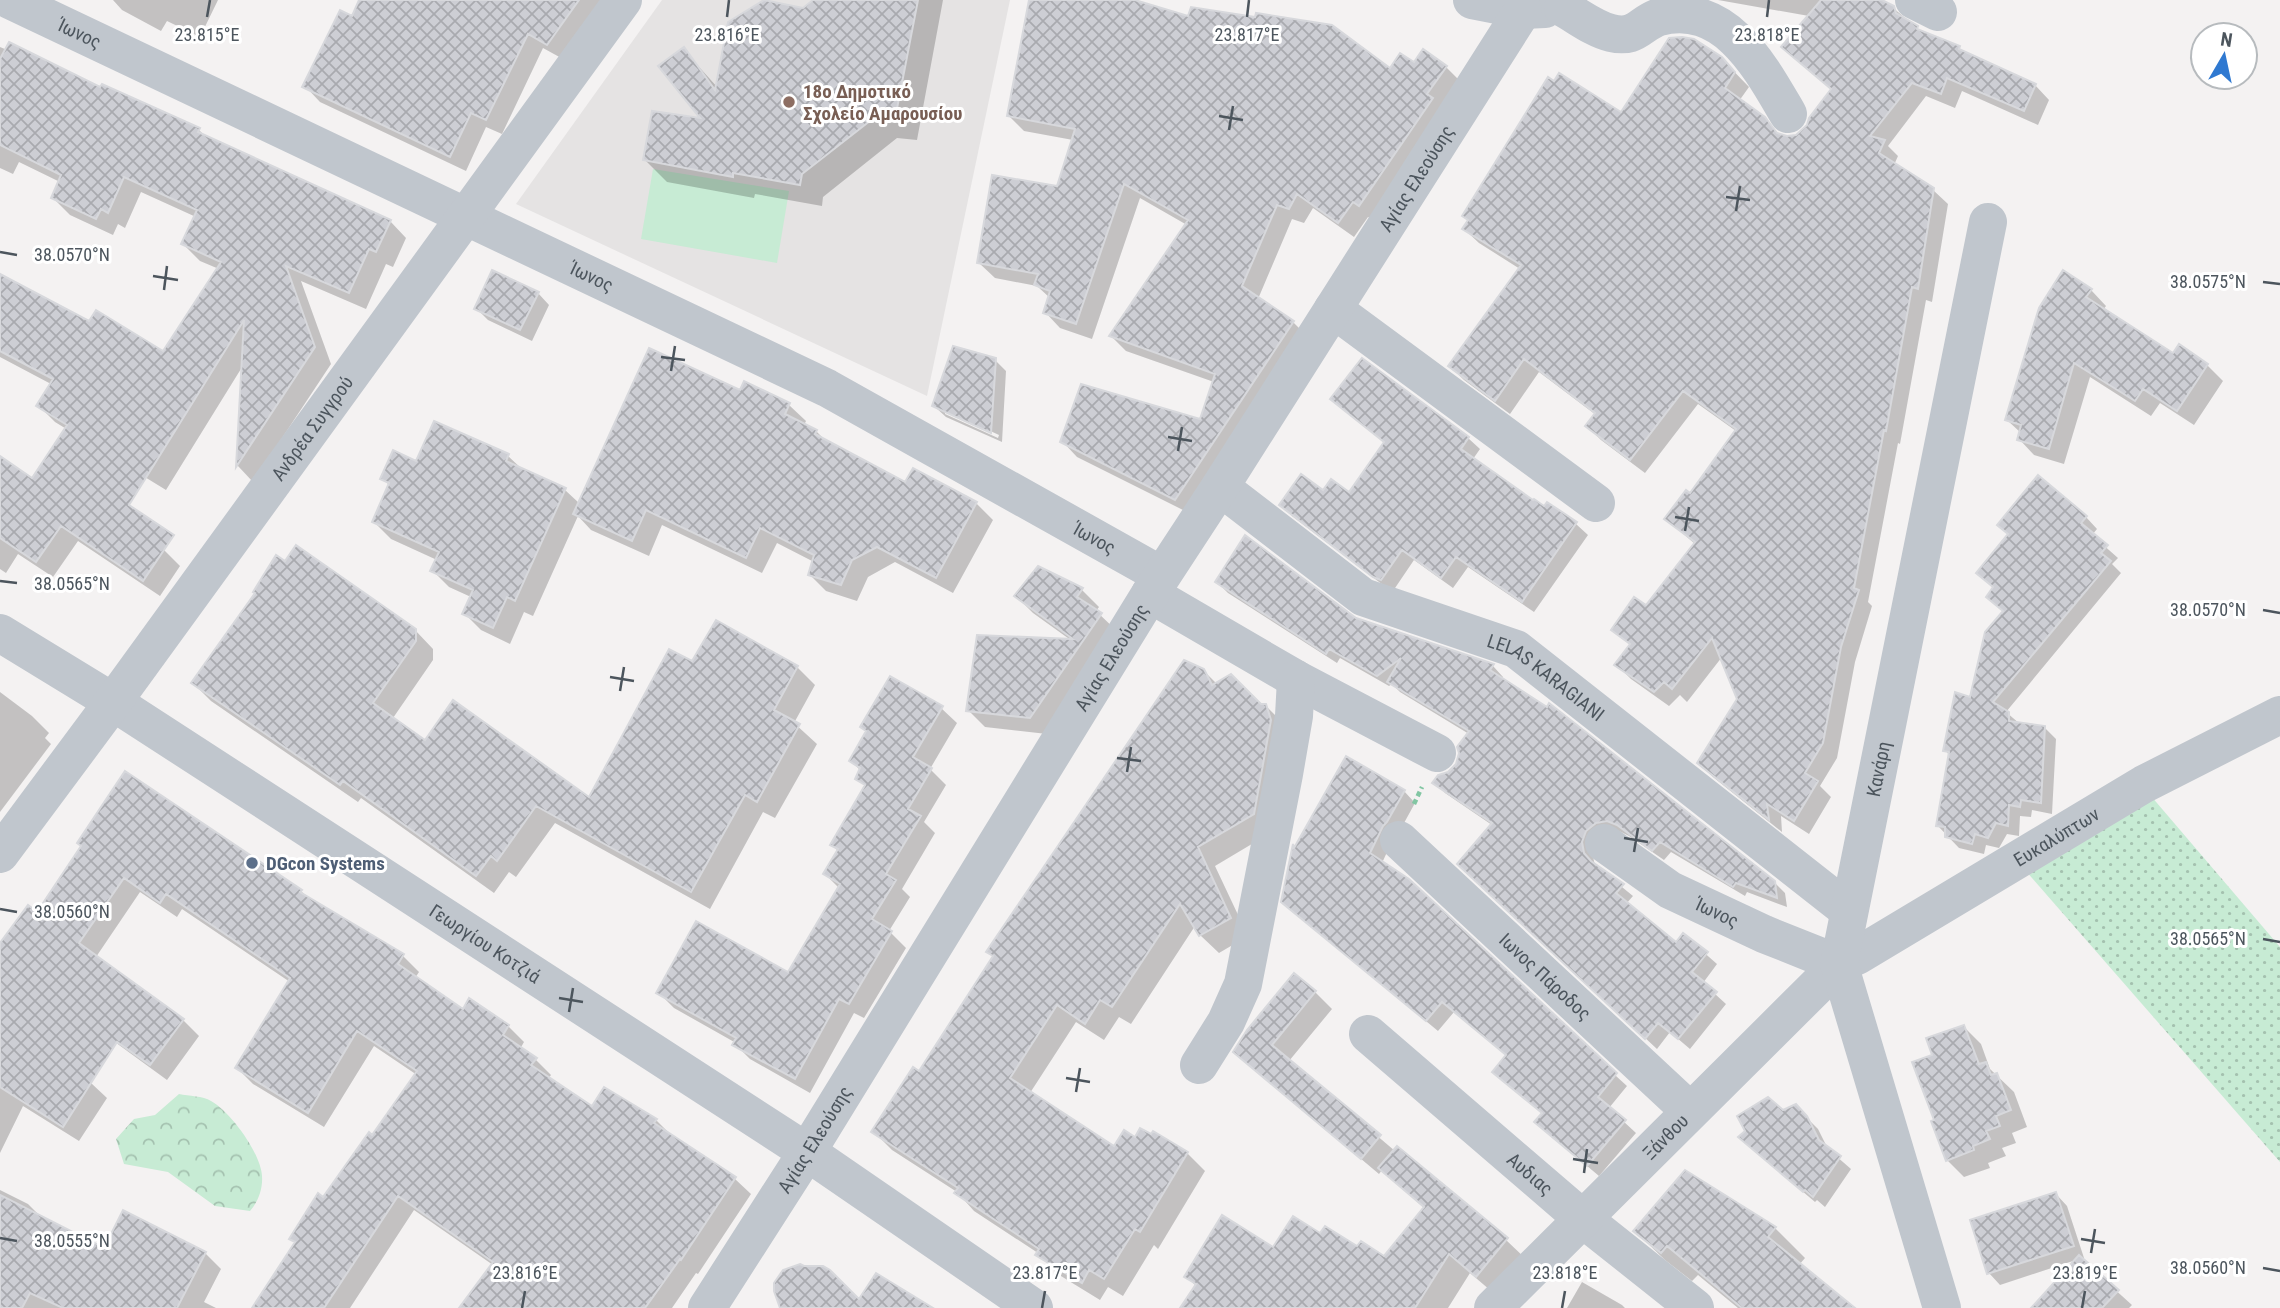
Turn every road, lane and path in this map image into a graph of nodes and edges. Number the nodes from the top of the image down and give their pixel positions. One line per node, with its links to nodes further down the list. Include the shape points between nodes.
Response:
1 (10, 0): 7 (street, Ίωνος)
2 (623, 0): 7 (street, Ανδρέα Συγγρού)
3 (1472, 0): 5 (street)
4 (1567, 4): 5 (street); 6 (street, via 1611,33 1634,34 1656,18 1679,12 1709,18 1738,37)
5 (1523, 10): 9 (street, Αγίας Ελεούσης)
6 (1788, 114)
7 (467, 217): 12 (street, Ίωνος, via 827,388); 15 (street, Ανδρέα Συγγρού)
8 (1988, 222): 21 (street, Κανάρη)
9 (1333, 309): 10 (street, Αγίας Ελεούσης); 11 (street)
10 (1220, 487): 12 (street, Αγίας Ελεούσης); 21 (street, LELAS KARAGIANI, via 1363,597 1516,649)
11 (1596, 503)
12 (1156, 584): 14 (street, Ίωνος); 26 (street, Αγίας Ελεούσης)
13 (0, 634): 15 (street, Γεωργίου Κοτζιά)
14 (1296, 679): 17 (street, Ίωνος); 24 (street, via 1284,774 1243,984)
15 (113, 702): 20 (street, Ανδρέα Συγγρού); 26 (street, Γεωργίου Κοτζιά)
16 (2280, 715): 22 (street, Ευκαλύπτων, via 2144,784)
17 (1437, 753): 18 (path)
18 (1399, 840): 25 (street, Ιωνος Πάροδος)
19 (1604, 843): 22 (street, Ίωνος, via 1671,890)
20 (0, 854)
21 (1848, 910): 22 (street, Κανάρη)
22 (1839, 964): 25 (street, Ξάνθου); 32 (street, Κανάρη)
23 (1368, 1034): 27 (street, Αυδιας)
24 (1199, 1065)
25 (1690, 1111): 27 (street, Ξάνθου)
26 (807, 1152): 28 (street, Αγίας Ελεούσης); 29 (street, Γεωργίου Κοτζιά)
27 (1583, 1219): 30 (street, Ξάνθου); 31 (street, Αυδιας)
28 (707, 1308)
29 (1034, 1308)
30 (1493, 1308)
31 (1695, 1308)
32 (1941, 1308)

